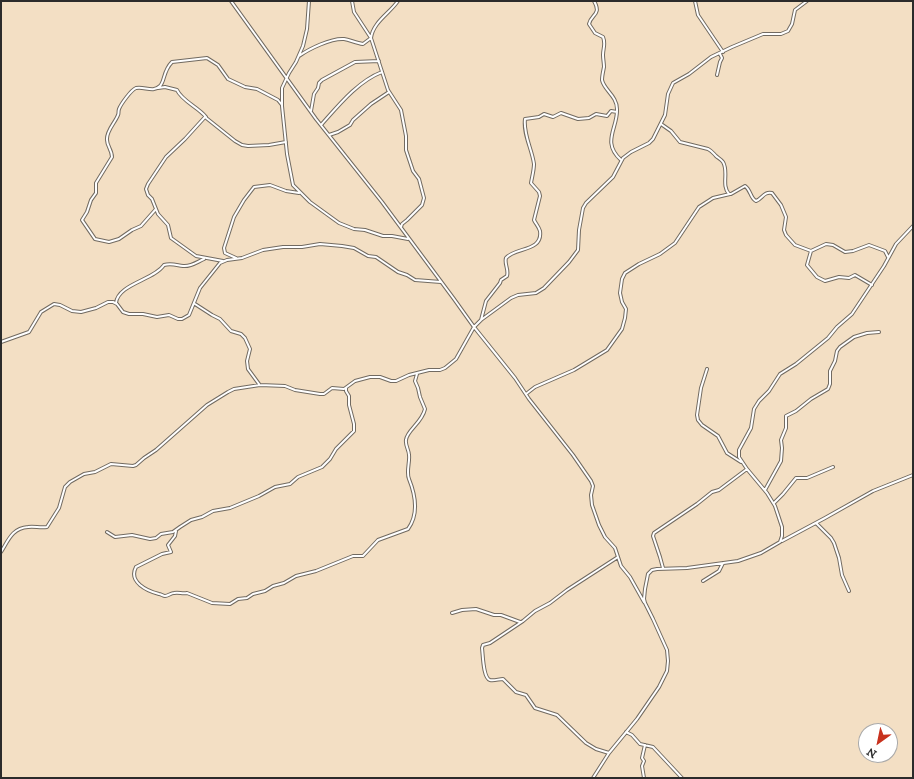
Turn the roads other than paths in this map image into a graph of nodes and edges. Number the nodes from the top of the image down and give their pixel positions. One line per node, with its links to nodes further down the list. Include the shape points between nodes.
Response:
1 (231, 1): 15 (street)
2 (308, 1): 11 (street, via 307,30)
3 (352, 1): 8 (street, via 354,13)
4 (398, 1): 8 (street, via 378,24)
5 (594, 1): 24 (street, via 597,6 596,12 589,24 604,40 603,82 614,97)
6 (695, 1): 9 (street, via 698,15)
7 (807, 1): 9 (street, via 795,10 788,31 780,34 763,34)
8 (371, 38): 11 (street, via 363,44 346,40 331,41); 12 (street)
9 (723, 52): 10 (street)
10 (720, 54): 14 (street, via 722,58); 26 (street, via 673,83 668,94 666,112)
11 (298, 56): 15 (street)
12 (379, 61): 13 (street); 23 (street, via 354,62 322,80 314,93)
13 (382, 72): 19 (street); 27 (street, via 362,83)
14 (717, 75)
15 (287, 78): 20 (street, via 282,87); 23 (street)
16 (162, 84): 17 (street); 18 (street); 21 (street, via 165,72 172,62 205,58 218,65 228,79 245,87 257,89)
17 (165, 87): 18 (street); 25 (street, via 177,90 179,95)
18 (158, 88): 33 (street, via 138,88 120,107 107,139 112,157 96,183 96,194 82,220 95,239 109,242 141,226)
19 (389, 92): 28 (street, via 349,125); 35 (street, via 402,110 406,150 419,180 424,200)
20 (282, 100): 21 (street); 22 (street)
21 (279, 101): 22 (street)
22 (282, 105): 29 (street)
23 (311, 111): 27 (street)
24 (617, 112): 30 (street, via 612,132 612,146); 50 (street, via 611,111 607,116 595,114 589,118 579,119 560,113 552,118 544,114 525,119 534,163 531,183 540,196 534,220 540,236 532,247 514,252 506,258 507,276 501,280 486,301)
25 (206, 117): 29 (street, via 242,145 269,146); 33 (street, via 166,157 148,184 146,189)
26 (660, 124): 30 (street, via 651,141); 32 (street, via 672,131 681,143 715,154 723,162 725,186)
27 (321, 125): 28 (street)
28 (329, 135): 35 (street)
29 (286, 142): 31 (street, via 292,183)
30 (621, 160): 50 (street, via 613,177 585,205 578,249 569,262 539,291 511,298)
31 (300, 194): 36 (street, via 333,220 383,236); 41 (street, via 270,185 254,188 234,217 224,248 225,253)
32 (731, 194): 37 (street, via 744,186 756,201 772,193 786,218 786,235 795,245); 58 (street, via 713,198 699,207 675,243 624,273 620,293 626,309 625,318 622,329 607,350)
33 (156, 209): 40 (street, via 168,224 171,238 194,255)
34 (913, 226): 39 (street)
35 (401, 228): 36 (street)
36 (409, 239): 44 (street)
37 (811, 251): 38 (street, via 826,244 845,252 869,245); 45 (street, via 807,265 823,281 855,275)
38 (886, 252): 39 (street); 42 (street)
39 (892, 252): 42 (street)
40 (205, 258): 43 (street); 46 (street, via 185,266 164,265 160,271 121,293)
41 (237, 259): 43 (street); 44 (street, via 263,250 283,247 337,245 376,257 415,280)
42 (887, 261): 45 (street)
43 (223, 262): 47 (street, via 204,282)
44 (441, 282): 51 (street)
45 (872, 285): 59 (street, via 852,314 828,338 780,374 759,401 751,428 739,450)
46 (116, 303): 49 (street, via 123,312 157,317 169,315 180,319 188,316); 53 (street, via 109,302 81,312 52,304 41,312 29,332)
47 (194, 304): 48 (street); 49 (street)
48 (199, 307): 49 (street); 56 (street, via 220,319 231,331 245,338 250,349 248,369)
49 (191, 310)
50 (481, 320): 51 (street)
51 (474, 327): 55 (street, via 452,364 441,370); 58 (street)
52 (879, 332): 63 (street, via 854,337 840,347 830,371 828,390 786,416 780,461)
53 (1, 342)
54 (707, 368): 59 (street, via 701,388 698,420 718,436 727,453)
55 (417, 373): 57 (street, via 393,382 370,377 355,381); 66 (street, via 414,380 425,409 406,439 409,455 408,478 412,483 415,510 408,529 378,540 363,556 353,556 296,576 265,591 228,604 212,603 187,593 165,596 140,586 134,575 136,567 171,552 168,545)
56 (260, 385): 57 (street, via 285,386 297,391 320,394 332,388); 69 (street, via 232,390 209,403 136,465 112,464 70,482 64,489 59,506 47,527 26,527 16,530)
57 (346, 388): 66 (street, via 354,431 324,466 298,477 290,484 275,487 239,505 216,510 191,520)
58 (526, 394): 70 (street, via 592,483 592,501 598,522)
59 (742, 462): 61 (street)
60 (833, 467): 64 (street, via 807,478 796,478)
61 (746, 469): 63 (street); 72 (street, via 654,533)
62 (913, 475): 65 (street, via 873,491)
63 (765, 490): 64 (street)
64 (774, 503): 68 (street, via 782,527)
65 (816, 523): 68 (street); 74 (street, via 834,543)
66 (176, 531): 67 (street, via 152,539 132,535 115,537)
67 (107, 532)
68 (780, 541): 71 (street, via 755,556)
69 (1, 552)
70 (618, 557): 75 (street); 77 (street)
71 (723, 563): 72 (street); 73 (street, via 719,571)
72 (663, 568): 75 (street, via 649,573 644,592)
73 (704, 581)
74 (849, 591)
75 (645, 604): 78 (street, via 667,650 668,666 655,693)
76 (452, 613): 77 (street, via 476,609)
77 (520, 622): 80 (street, via 482,647 487,677 491,680 503,680 517,692 526,695 535,708 557,715 586,743)
78 (626, 732): 79 (street); 80 (street)
79 (645, 745): 82 (street, via 642,758); 83 (street, via 655,748)
80 (609, 753): 81 (street)
81 (593, 778)
82 (644, 778)
83 (682, 778)

